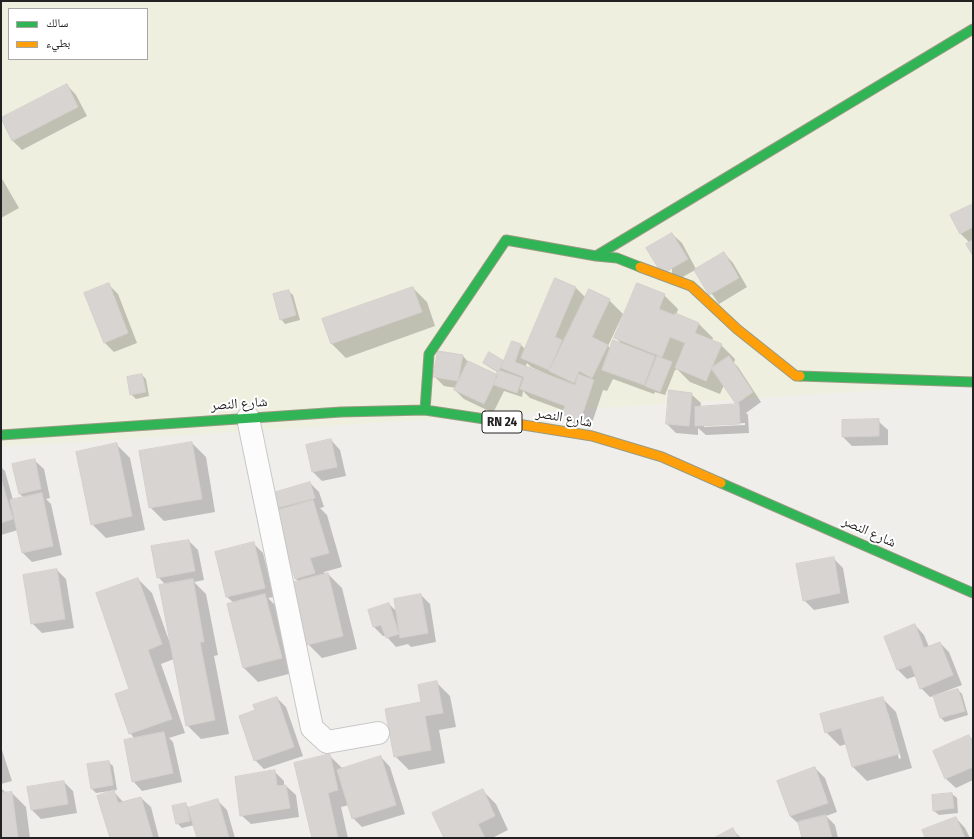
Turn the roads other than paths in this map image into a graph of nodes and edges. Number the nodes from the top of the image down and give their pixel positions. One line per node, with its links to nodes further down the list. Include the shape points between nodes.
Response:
1 (973, 29): 2 (street)
2 (596, 256): 3 (street, via 617,258 691,286 736,329 796,376); 4 (street, via 506,240 429,354)
3 (973, 382)
4 (425, 410): 5 (street, شارع النصر / RN 24); 7 (street, شارع النصر / RN 24, via 592,436 662,457)
5 (248, 418): 6 (street, شارع النصر / RN 24); 8 (street, via 312,728 327,742)
6 (1, 435)
7 (973, 593)
8 (378, 733)

